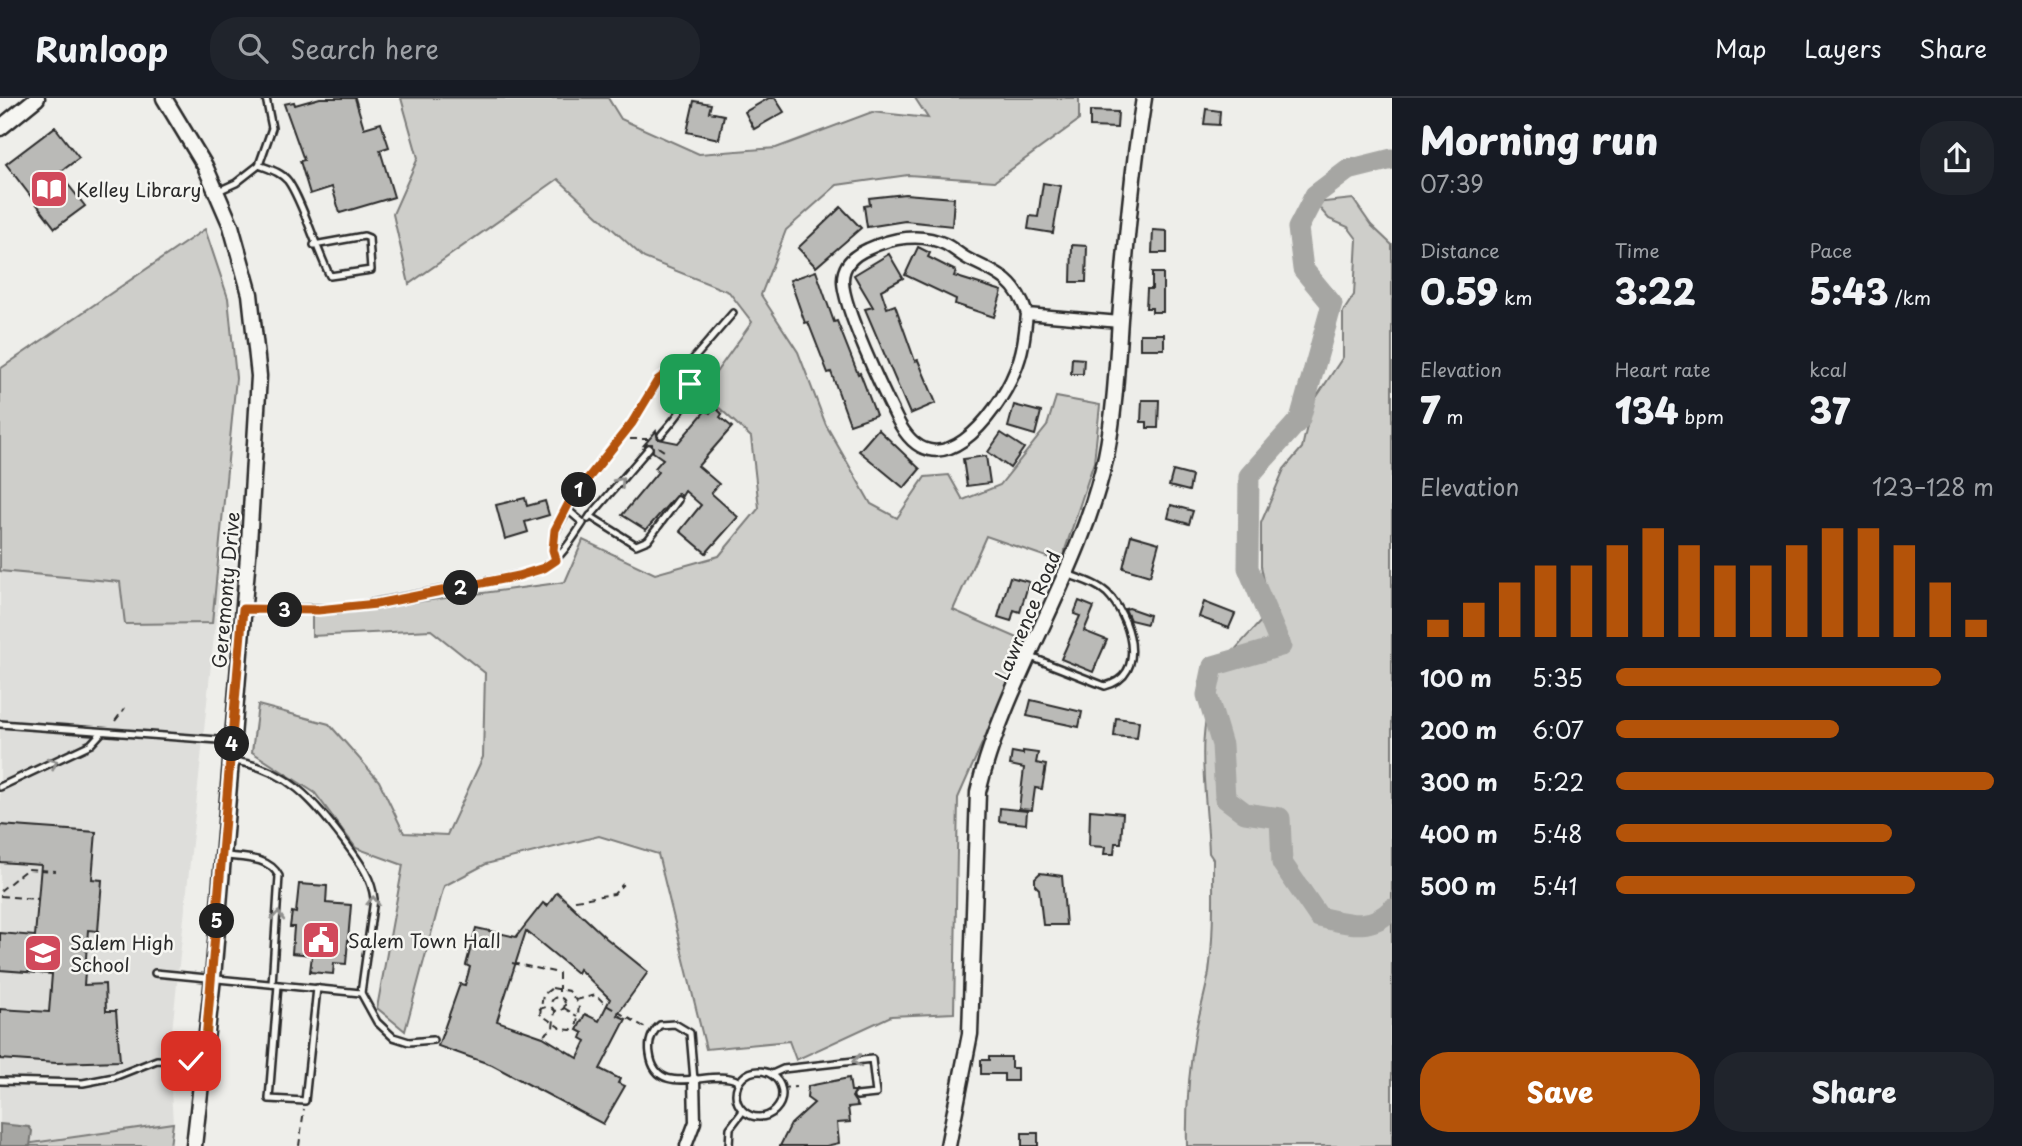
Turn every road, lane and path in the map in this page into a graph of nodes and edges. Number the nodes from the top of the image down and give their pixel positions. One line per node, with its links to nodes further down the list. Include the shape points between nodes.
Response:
1 (37, 98): 5 (street)
2 (164, 98): 7 (street, Geremonty Drive)
3 (265, 98): 6 (lane, via 272,128)
4 (1144, 98): 11 (street, Lawrence Road)
5 (0, 128)
6 (259, 165): 7 (lane); 8 (lane, via 288,181)
7 (216, 192): 21 (street, Geremonty Drive, via 244,267 256,335 257,431)
8 (314, 245): 8 (lane, via 330,276 371,270 369,238)
9 (733, 313): 12 (lane)
10 (1027, 314): 10 (street, via 1004,276 936,241 889,240 853,258 844,273 847,302 896,416 911,438 928,448 958,447 976,433 1016,370); 11 (street)
11 (1120, 321): 20 (street, Lawrence Road, via 1106,456)
12 (683, 372): 13 (lane, via 690,384 688,400); 16 (lane, via 669,372 658,380)
13 (661, 435)
14 (649, 448): 17 (lane, one-way to 14)
15 (678, 500): 17 (lane, via 648,540 636,545)
16 (568, 510): 18 (lane); 19 (lane, via 555,530)
17 (590, 516): 18 (lane)
18 (583, 523): 19 (lane)
19 (556, 560): 21 (lane, via 518,576 376,604 318,610)
20 (1067, 574): 22 (street, Lawrence Road); 22 (lane, via 1094,584 1110,597 1131,633 1130,662 1115,682 1105,685)
21 (243, 609): 27 (street, Geremonty Drive)
22 (1031, 657): 69 (street, Lawrence Road, via 978,792 970,1034)
23 (125, 708): 24 (path)
24 (115, 721)
25 (0, 723): 26 (lane)
26 (102, 732): 27 (lane); 29 (lane, one-way to 26, via 91,744)
27 (232, 741): 28 (street, Geremonty Drive)
28 (230, 761): 30 (street, Geremonty Drive); 43 (lane, one-way to 28, via 374,899 361,864 301,788 263,768)
29 (0, 787)
30 (223, 855): 39 (street, Geremonty Drive); 40 (lane, one-way to 30, via 279,876 258,859)
31 (56, 871): 33 (path, via 27,869)
32 (623, 884): 36 (path, via 614,894)
33 (0, 891)
34 (0, 896): 35 (path)
35 (37, 899)
36 (575, 900)
37 (512, 963): 42 (path, via 559,973)
38 (155, 973): 39 (lane)
39 (213, 978): 40 (lane); 55 (street, Geremonty Drive)
40 (275, 984): 41 (lane); 63 (lane, via 270,1099)
41 (317, 988): 43 (lane); 63 (lane)
42 (559, 988): 44 (path); 45 (path); 48 (path, via 547,990)
43 (361, 993): 54 (lane, via 377,1022 393,1037)
44 (559, 997): 46 (path); 47 (path, via 565,1001)
45 (576, 1000): 50 (path); 52 (path, via 596,995)
46 (551, 1005): 48 (path); 49 (path)
47 (564, 1008): 49 (path); 50 (path)
48 (539, 1009): 51 (path, via 542,1017)
49 (555, 1010): 51 (path)
50 (578, 1017): 51 (path, via 571,1030)
51 (553, 1023): 53 (path)
52 (653, 1033): 57 (lane, via 650,1054 658,1073 670,1080); 57 (lane, via 667,1022 690,1033)
53 (544, 1035)
54 (433, 1041)
55 (204, 1063): 58 (lane, via 156,1060 91,1082); 65 (street, Geremonty Drive)
56 (772, 1074): 59 (lane, via 758,1070); 61 (lane); 62 (lane, one-way to 56, via 876,1094 872,1059)
57 (694, 1080): 59 (lane, via 721,1077); 67 (street, via 695,1122)
58 (0, 1081)
59 (738, 1081): 64 (lane, via 735,1096)
60 (796, 1087): 61 (path)
61 (781, 1088): 64 (lane, via 780,1103 770,1114 755,1117)
62 (857, 1096)
63 (305, 1101): 66 (path)
64 (743, 1111): 68 (lane, via 730,1128)
65 (194, 1146)
66 (299, 1146)
67 (686, 1146)
68 (729, 1146)
69 (948, 1146)

